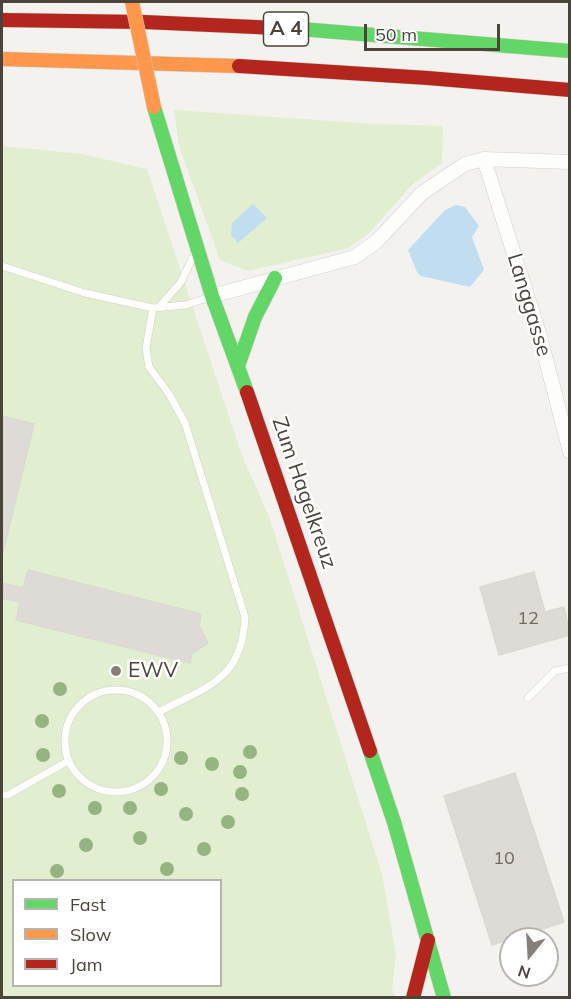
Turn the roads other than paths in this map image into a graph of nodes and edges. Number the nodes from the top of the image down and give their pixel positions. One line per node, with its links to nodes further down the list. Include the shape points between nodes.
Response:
1 (132, 2): 8 (main road, Zum Hagelkreuz, bridge, via 154,107)
2 (2, 20): 3 (main road, A 4, via 87,20 387,34)
3 (570, 51)
4 (2, 59): 5 (main road, A 4, via 208,63 372,72)
5 (570, 90)
6 (484, 159): 7 (street); 10 (street, via 465,164 422,193 377,241 355,257); 14 (street, Langgasse, via 539,333)
7 (570, 162)
8 (196, 248): 11 (main road, Zum Hagelkreuz); 12 (lane, via 189,269)
9 (2, 266): 12 (lane, via 85,293)
10 (275, 278): 11 (street); 13 (main road, via 255,316)
11 (212, 296): 12 (lane, via 186,305); 13 (main road, Zum Hagelkreuz)
12 (156, 308): 17 (lane, via 146,348 149,368 185,423 245,617 244,641 232,667 216,682)
13 (238, 366): 20 (main road, Zum Hagelkreuz, via 394,822)
14 (570, 452)
15 (570, 668): 16 (lane, via 555,671)
16 (528, 698)
17 (159, 712): 18 (lane, via 135,693 105,690 91,696 69,717 64,739); 18 (lane, via 167,739 165,757 140,787 115,793 100,790 84,782)
18 (68, 761): 19 (lane)
19 (2, 795)
20 (428, 940): 21 (main road); 22 (main road, Zum Hagelkreuz)
21 (412, 998)
22 (444, 998)

